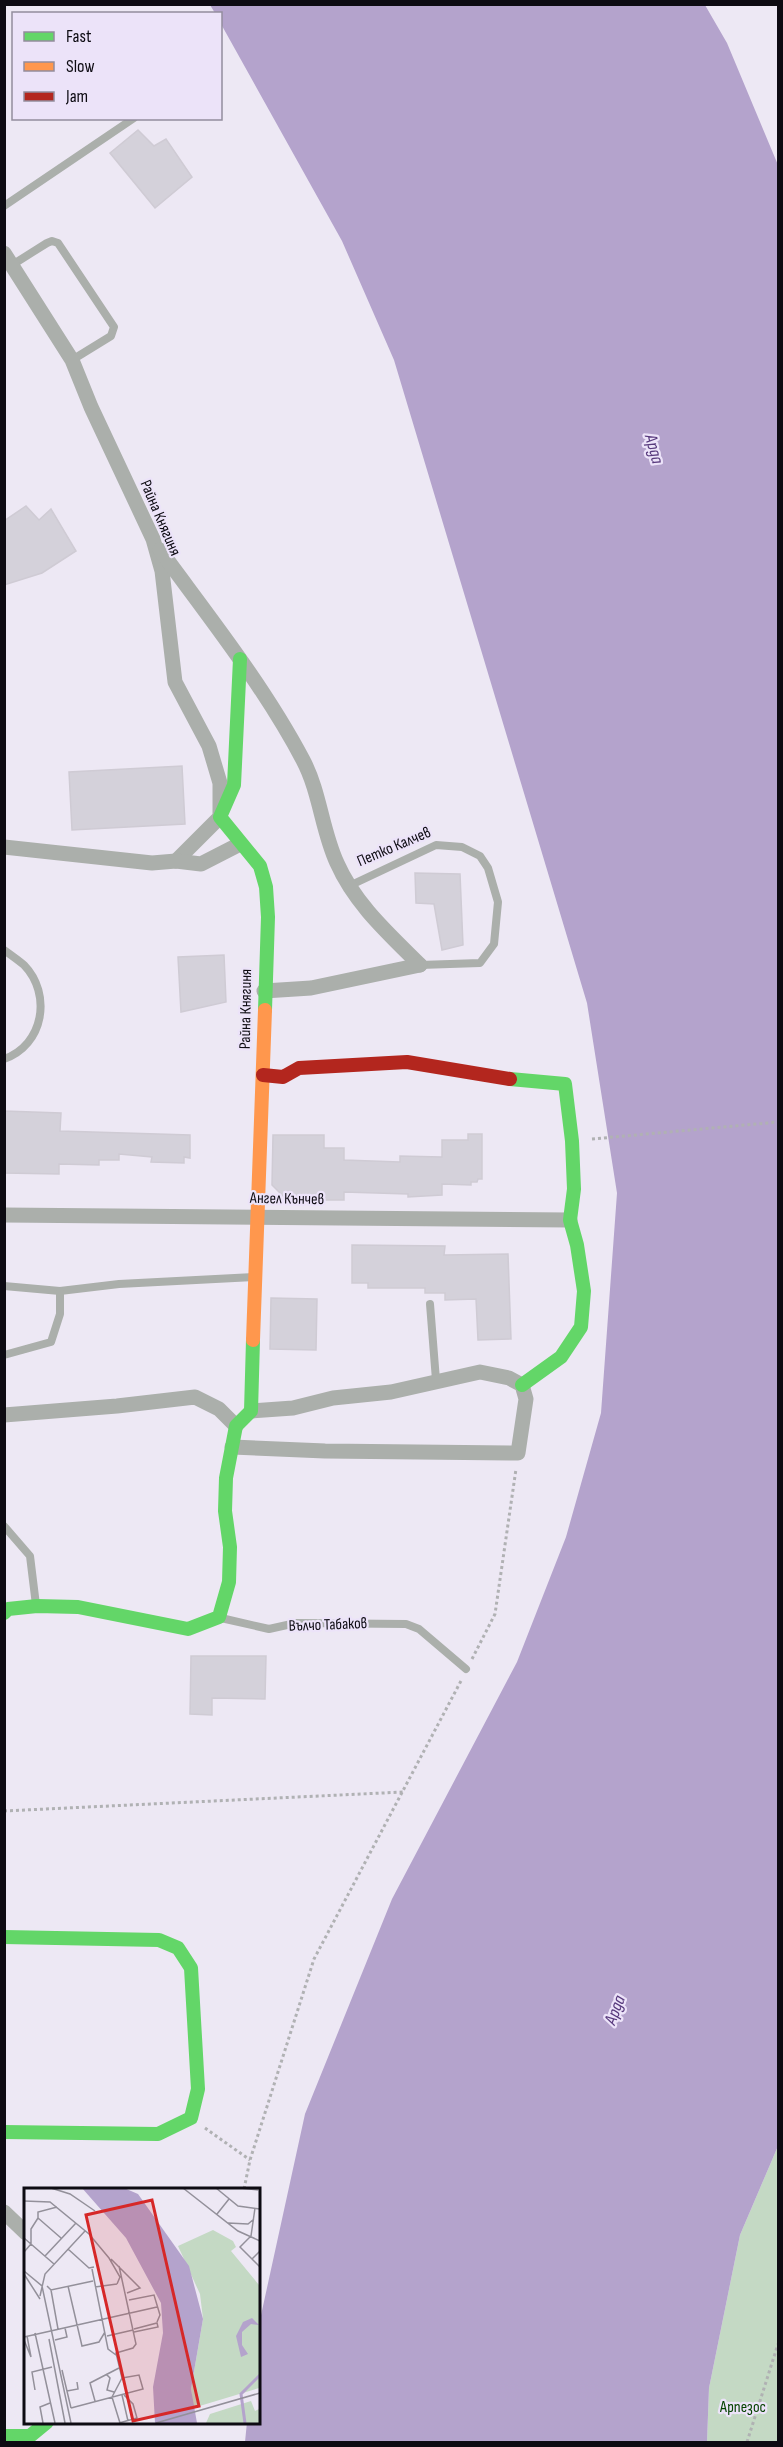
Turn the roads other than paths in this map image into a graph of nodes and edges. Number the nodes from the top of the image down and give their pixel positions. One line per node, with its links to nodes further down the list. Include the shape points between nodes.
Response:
1 (131, 120): 2 (lane)
2 (4, 206)
3 (8, 259): 4 (street, Райна Княгиня); 4 (lane, via 52,241 58,243 114,327 111,336)
4 (72, 360): 5 (street, Райна Княгиня)
5 (153, 539): 6 (street); 7 (street, Райна Княгиня, via 162,571 175,682 209,746 220,783)
6 (240, 659): 7 (street, via 234,785); 11 (street, via 304,761 336,862)
7 (220, 817): 8 (street, Райна Княгиня); 10 (street)
8 (240, 844): 10 (street, via 201,864); 14 (street, Райна Княгиня, via 260,866 266,887)
9 (4, 847): 10 (street, via 152,863)
10 (176, 861)
11 (349, 886): 13 (street); 13 (lane, Петко Калчев, via 436,845 462,847 480,856 488,868 498,902 494,944 480,963)
12 (4, 950): 15 (lane, via 25,966 41,994 42,1012 34,1039)
13 (420, 965): 14 (street, via 311,988)
14 (264, 990): 16 (street, Райна Княгиня)
15 (4, 1059)
16 (263, 1075): 18 (street, Райна Княгиня); 19 (street, via 283,1077 299,1068 407,1062 565,1084 574,1189)
17 (4, 1215): 18 (street, Ангел Кънчев)
18 (257, 1217): 19 (street, Ангел Кънчев); 20 (street, Райна Княгиня)
19 (570, 1220): 26 (street, via 584,1291 581,1327 561,1357)
20 (255, 1277): 22 (lane); 27 (street, Райна Княгиня)
21 (4, 1286): 22 (lane)
22 (60, 1291): 24 (lane, via 60,1314 51,1342)
23 (430, 1304): 25 (lane)
24 (4, 1355)
25 (436, 1380): 26 (street, via 480,1372); 27 (street, via 391,1392)
26 (522, 1385): 30 (street, via 526,1399 518,1452)
27 (251, 1412): 29 (street)
28 (4, 1415): 29 (street, via 195,1397 219,1409)
29 (236, 1426): 30 (street)
30 (232, 1447): 34 (street, via 225,1511 229,1582)
31 (4, 1526): 32 (lane, via 30,1556)
32 (37, 1606): 33 (street, via 8,1609); 34 (street, via 78,1607 188,1629)
33 (4, 1613)
34 (219, 1617): 35 (lane, Вълчо Табаков, via 269,1629 296,1623 406,1624 419,1629)
35 (466, 1669)
36 (4, 1937): 37 (street, via 159,1940 178,1948 191,1968 198,2089 191,2118 158,2134)
37 (4, 2132)
38 (4, 2212): 39 (street)
39 (24, 2231)
40 (45, 2423): 41 (street, via 30,2436)
41 (4, 2436)

